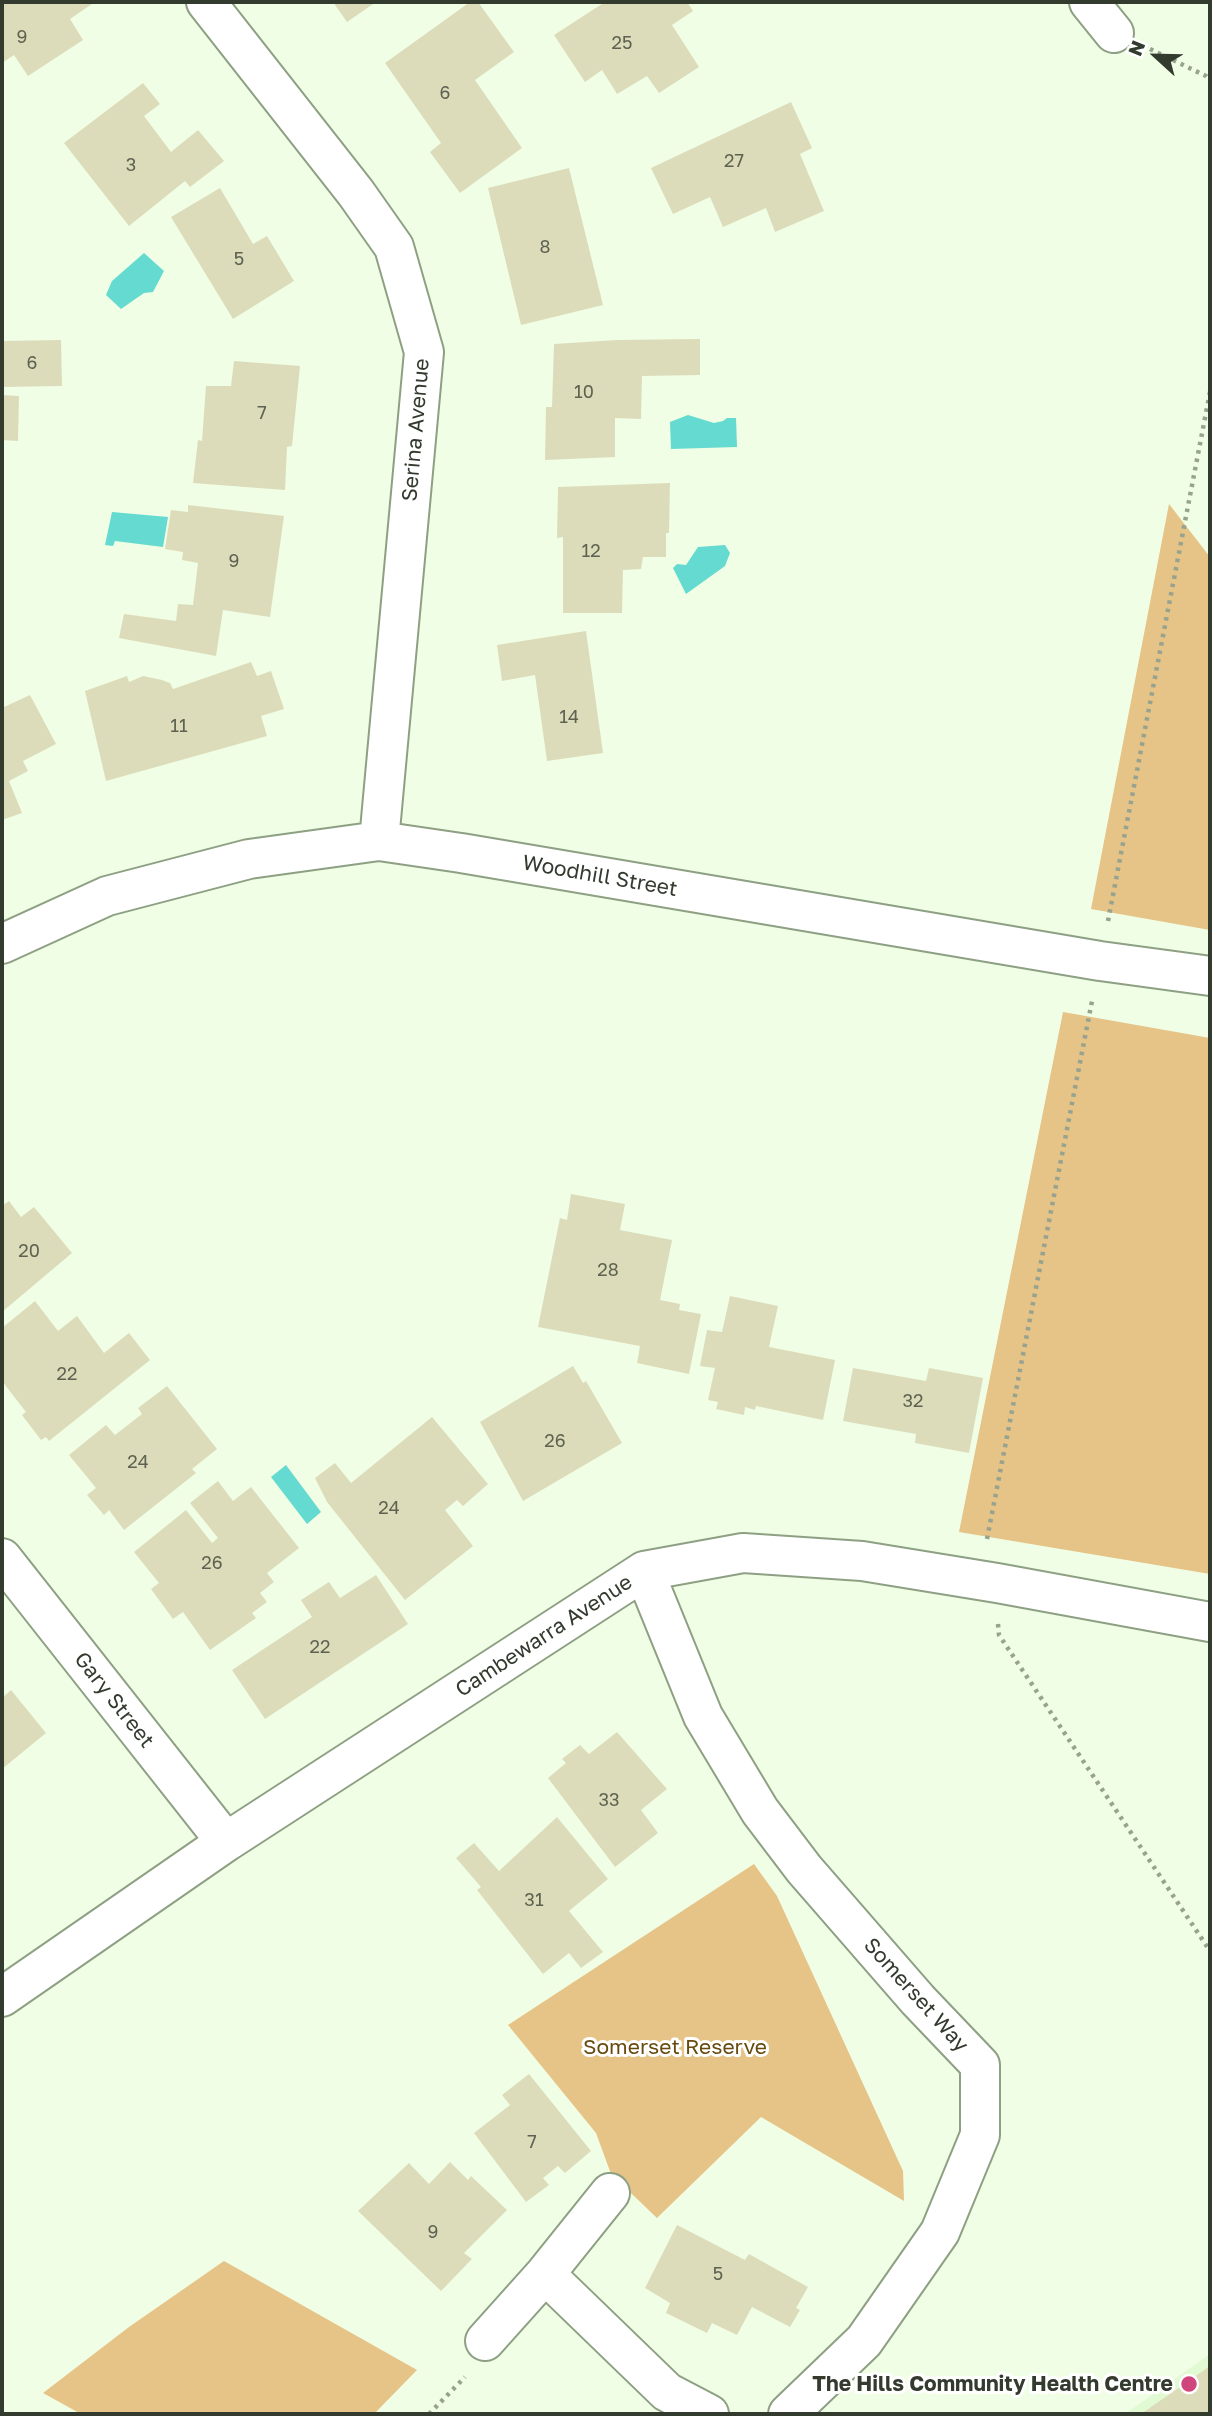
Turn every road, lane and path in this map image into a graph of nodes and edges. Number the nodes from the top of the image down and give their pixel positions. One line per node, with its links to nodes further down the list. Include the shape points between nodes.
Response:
1 (206, 2): 5 (street, Serina Avenue, via 394,247 424,352)
2 (1089, 2): 3 (street)
3 (1114, 33): 4 (path)
4 (1210, 80)
5 (379, 841): 6 (street, Woodhill Street, via 249,859 107,896); 7 (street, Woodhill Street)
6 (2, 944)
7 (1210, 976)
8 (2, 1558): 12 (street, Gary Street)
9 (644, 1572): 10 (street, Cambewarra Avenue, via 743,1553 862,1561); 12 (street, Cambewarra Avenue); 20 (street, Somerset Way, via 703,1716 760,1811 804,1869 980,2065 980,2135 940,2232 864,2341)
10 (997, 1583): 11 (street, Cambewarra Avenue); 13 (path, via 999,1635)
11 (1210, 1622)
12 (226, 1842): 14 (street, Cambewarra Avenue)
13 (1210, 1951)
14 (2, 1997)
15 (610, 2193): 16 (street)
16 (545, 2274): 17 (street); 19 (street, via 667,2392)
17 (485, 2341): 18 (path, via 483,2359)
18 (429, 2414)
19 (709, 2414)
20 (788, 2414)

